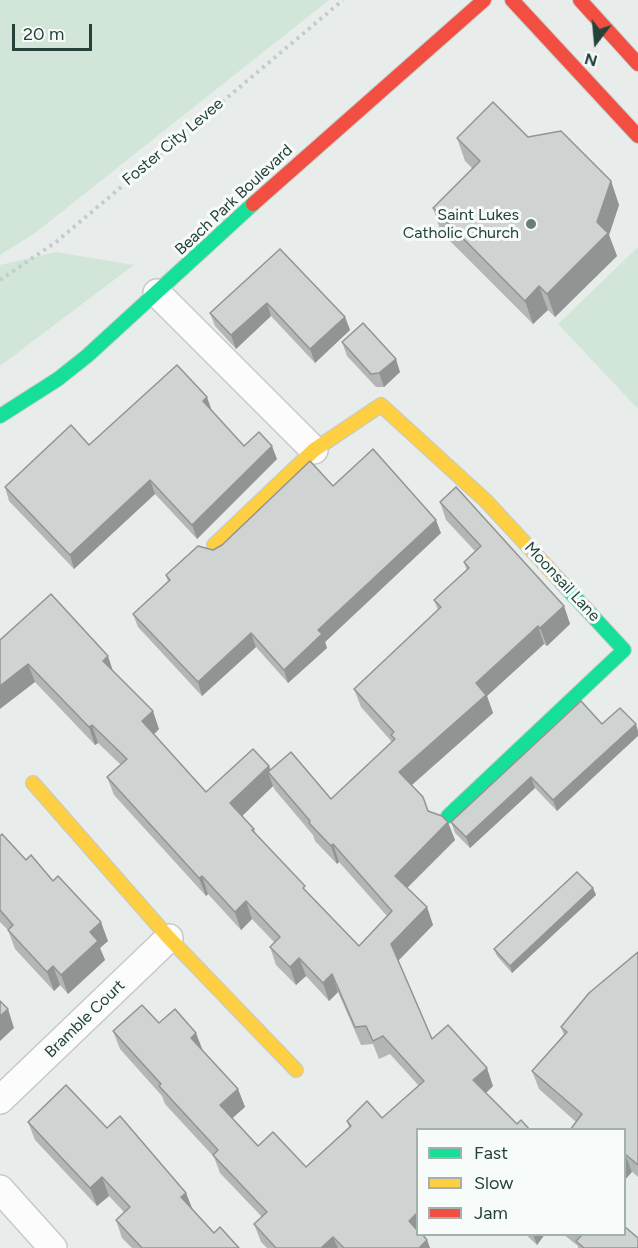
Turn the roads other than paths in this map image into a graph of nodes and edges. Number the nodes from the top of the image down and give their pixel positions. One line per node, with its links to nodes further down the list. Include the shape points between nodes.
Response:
1 (484, 0): 6 (street, Beach Park Boulevard)
2 (512, 0): 5 (street)
3 (580, 0): 4 (street)
4 (638, 64)
5 (638, 136)
6 (157, 292): 7 (street, Beach Park Boulevard, via 65,373); 8 (street)
7 (0, 416)
8 (314, 450): 9 (street, Moonsail Lane); 11 (street, Moonsail Lane, via 381,405 486,501 624,650)
9 (214, 545)
10 (33, 783): 12 (street)
11 (448, 816)
12 (169, 938): 13 (street); 14 (street, Bramble Court)
13 (296, 1070)
14 (0, 1100)
15 (0, 1189): 16 (street)
16 (53, 1248)

